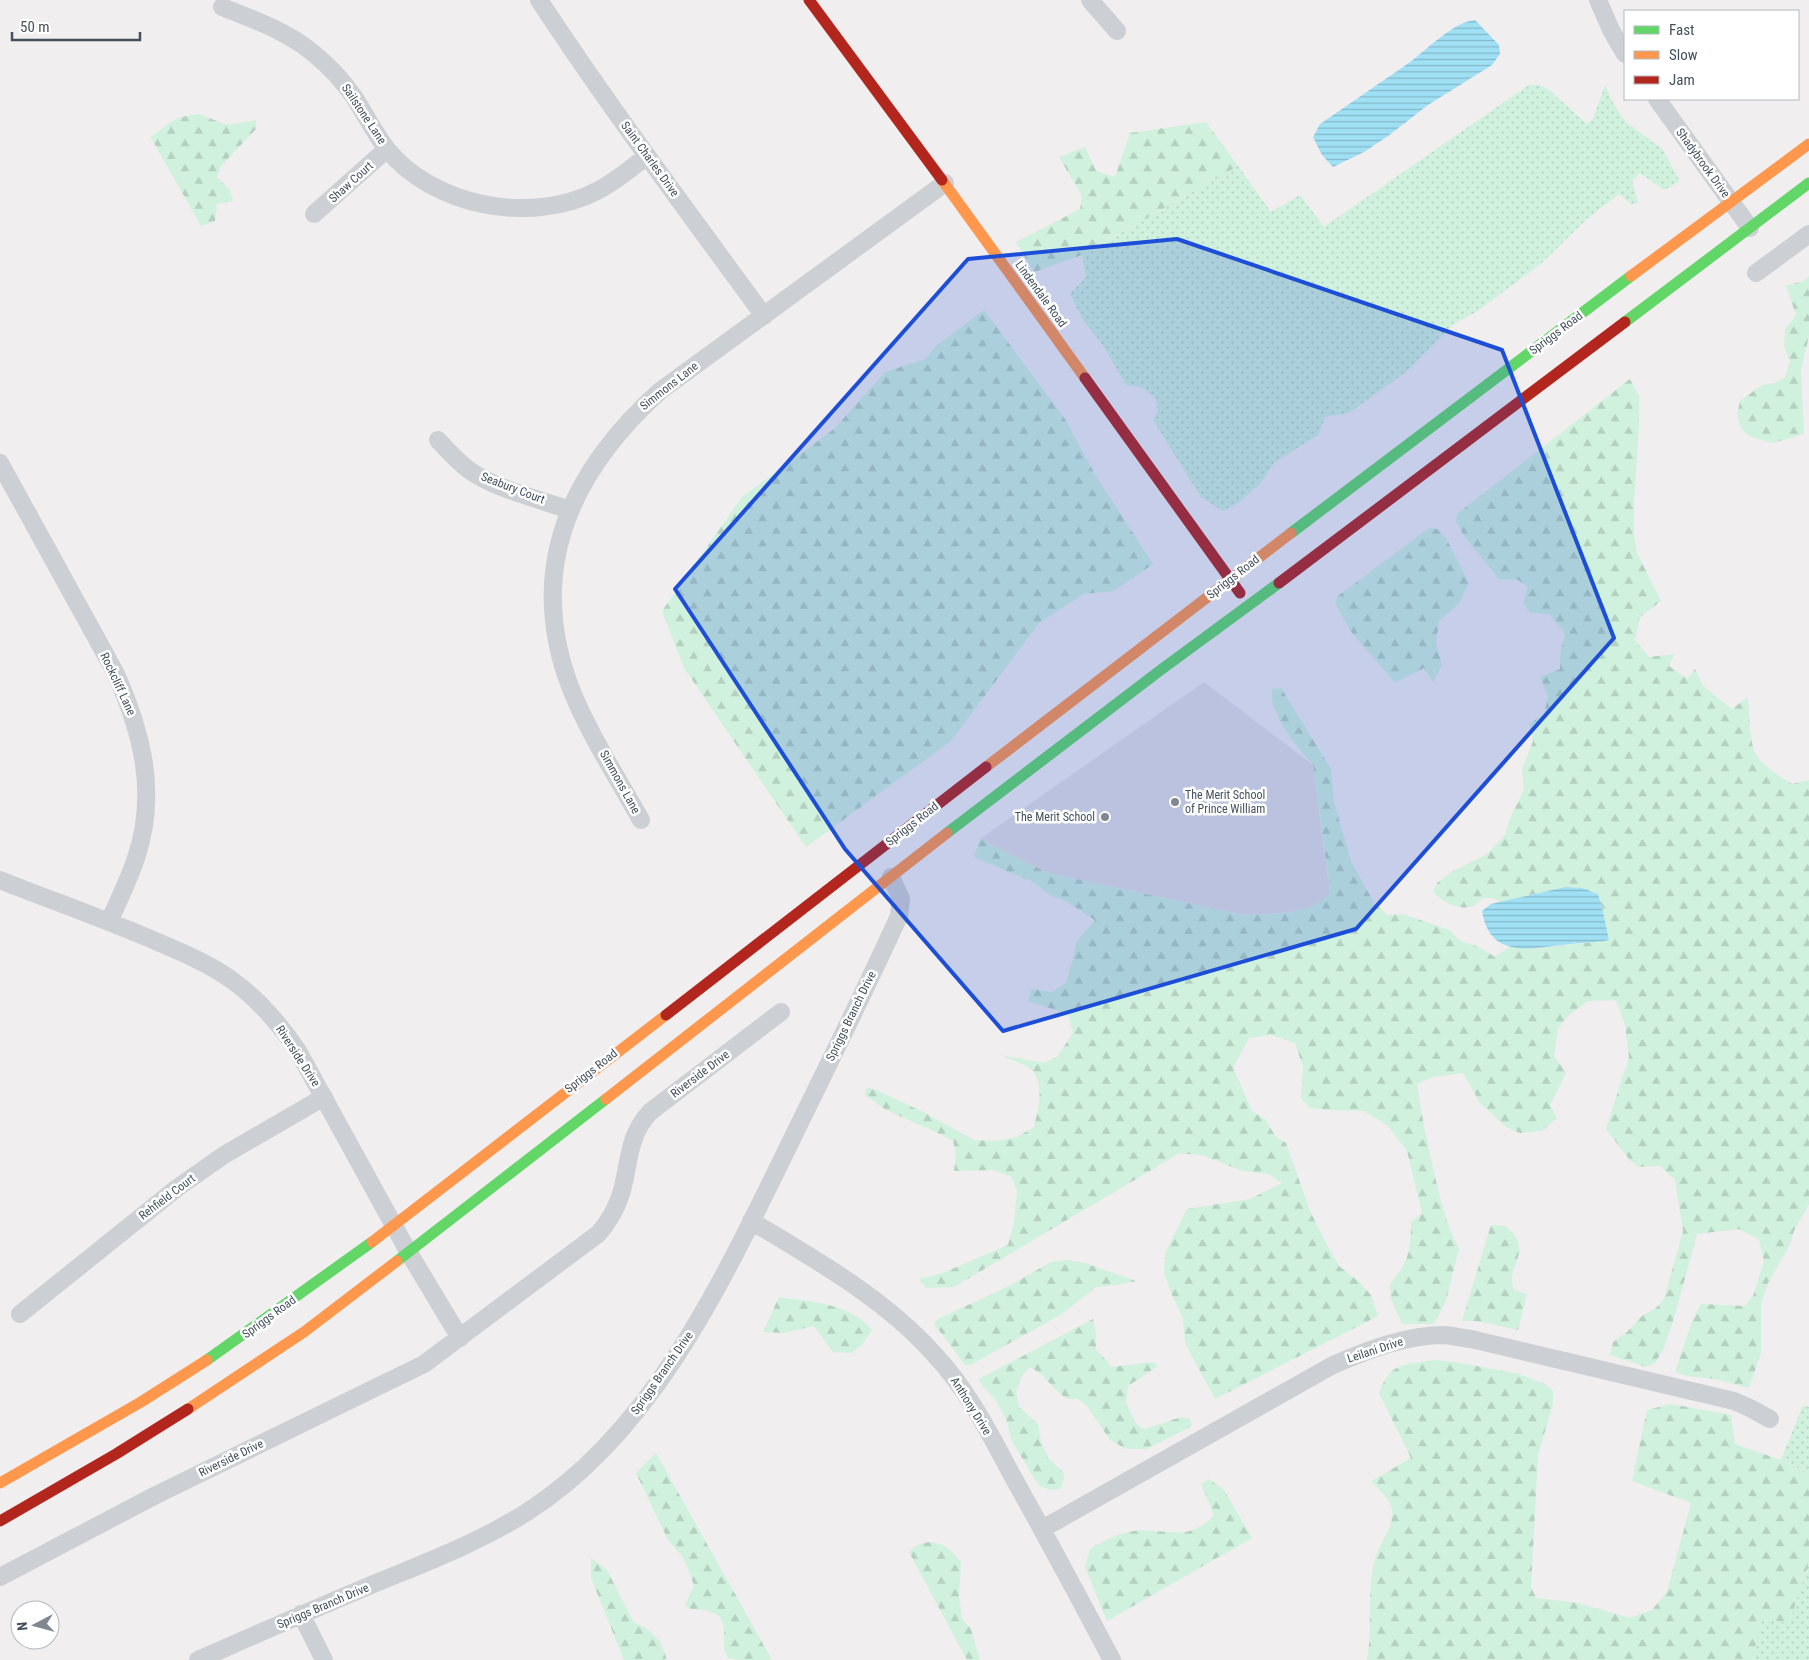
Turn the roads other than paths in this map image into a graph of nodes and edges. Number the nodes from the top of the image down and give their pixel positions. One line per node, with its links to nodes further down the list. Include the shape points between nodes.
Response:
1 (539, 0): 11 (street, Saint Charles Drive)
2 (810, 0): 12 (main road, Lindendale Road)
3 (1090, 0): 6 (street)
4 (1598, 0): 7 (street)
5 (222, 7): 10 (street, Sailstone Lane, via 282,32 312,52 353,96)
6 (1117, 31)
7 (1624, 52)
8 (1658, 100): 14 (street, Shadybrook Drive)
9 (1809, 144): 14 (main road, Spriggs Road)
10 (387, 149): 11 (street, Sailstone Lane, via 417,176 439,190 488,206 514,208 574,200 597,191); 15 (street, Shaw Court)
11 (647, 156): 19 (street, Saint Charles Drive)
12 (945, 183): 19 (street, Simmons Lane); 23 (main road, Lindendale Road)
13 (1809, 183): 16 (main road)
14 (1731, 202): 16 (street, Shadybrook Drive); 23 (main road, Spriggs Road)
15 (314, 214)
16 (1750, 228): 24 (main road)
17 (1809, 234): 18 (street)
18 (1756, 273)
19 (764, 316): 22 (street, Simmons Lane, via 660,391 634,414 606,446)
20 (438, 440): 22 (street, Seabury Court, via 454,458 489,482)
21 (0, 463): 28 (street, Rockcliff Lane, via 115,672 130,705 140,739 147,801 143,830 136,858)
22 (570, 510): 25 (street, Simmons Lane, via 555,563 552,593 560,653 580,709)
23 (1230, 579): 24 (main road, Lindendale Road); 32 (main road, Spriggs Road)
24 (1248, 605): 26 (main road)
25 (641, 820)
26 (891, 878): 31 (street, Spriggs Branch Drive, via 901,899 899,916); 33 (main road)
27 (0, 880): 28 (street, Riverside Drive)
28 (109, 922): 30 (street, Riverside Drive, via 182,953 236,983 260,1003 284,1031)
29 (781, 1012): 35 (street, Riverside Drive, via 643,1119 630,1147 618,1203 598,1234)
30 (324, 1097): 32 (street, Riverside Drive); 34 (street, Rehfield Court, via 256,1136 177,1188)
31 (752, 1222): 39 (street, Anthony Drive, via 873,1299 934,1352 976,1410); 41 (street, Spriggs Branch Drive, via 681,1348 614,1438 585,1467 527,1512 488,1534)
32 (393, 1224): 33 (street, Riverside Drive); 37 (main road, Spriggs Road, via 352,1257 186,1374)
33 (408, 1253): 35 (street, Riverside Drive); 38 (main road, via 218,1392)
34 (20, 1314)
35 (460, 1338): 40 (street, Riverside Drive, via 424,1364 156,1495)
36 (1770, 1419): 39 (street, Leilani Drive, via 1734,1401 1472,1339 1445,1336 1402,1340 1332,1365)
37 (0, 1483)
38 (0, 1521)
39 (1042, 1529): 44 (street, Anthony Drive)
40 (0, 1576)
41 (302, 1614): 42 (street, Spriggs Branch Drive); 43 (street)
42 (198, 1660)
43 (324, 1660)
44 (1112, 1660)

